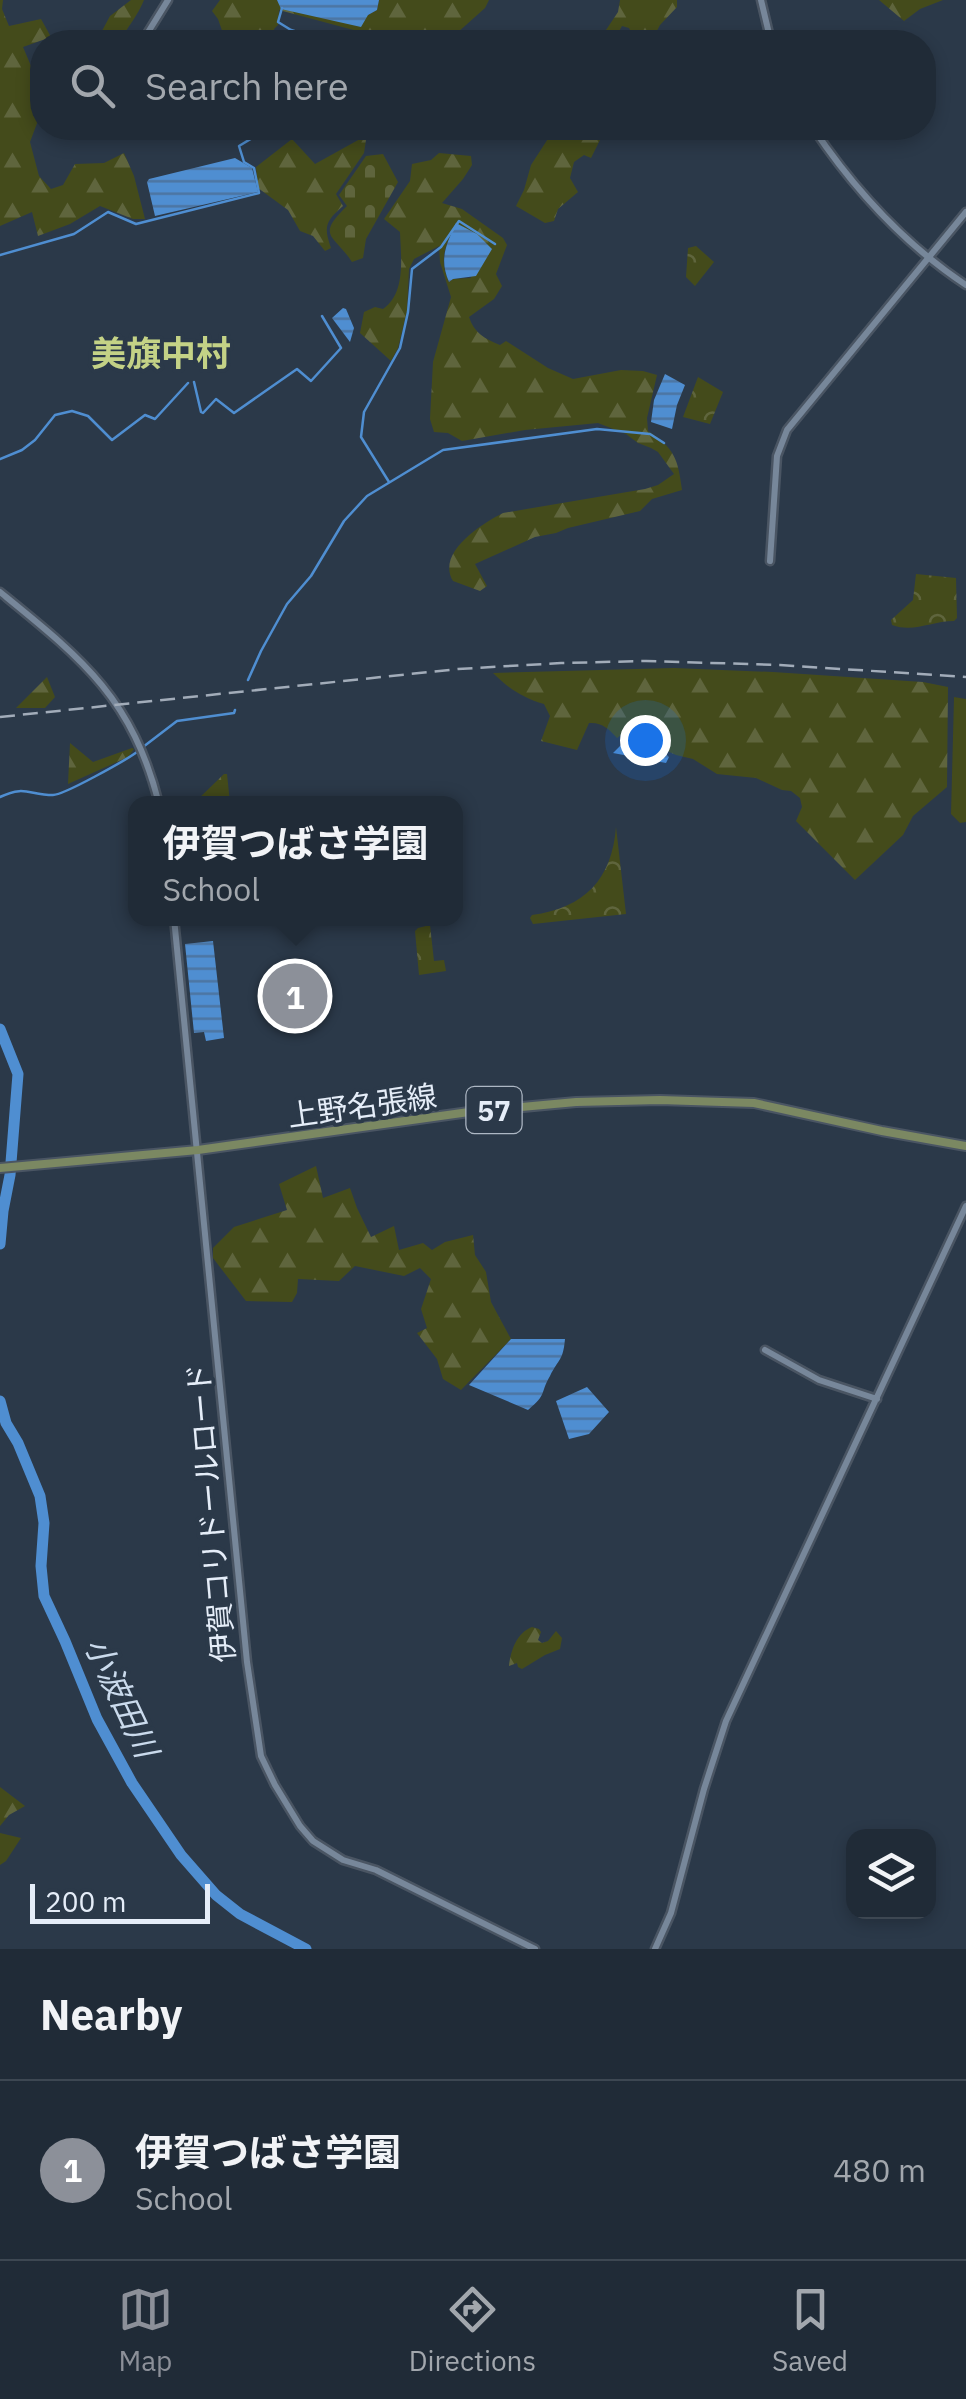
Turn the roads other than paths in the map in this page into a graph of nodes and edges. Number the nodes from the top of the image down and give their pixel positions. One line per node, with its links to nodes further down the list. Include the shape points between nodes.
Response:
1 (168, 0): 3 (street)
2 (760, 0): 4 (street)
3 (149, 30)
4 (768, 30)
5 (822, 140): 7 (street, via 862,193)
6 (966, 212): 7 (street)
7 (929, 258): 8 (street); 9 (street, via 783,437)
8 (966, 285)
9 (770, 562)
10 (0, 592): 11 (street, via 62,643 116,702 142,748)
11 (157, 796)
12 (175, 926): 14 (street, 伊賀コリドールロード)
13 (966, 1146): 14 (main road, 上野名張線 / 57, via 754,1103 660,1100 469,1112)
14 (198, 1150): 15 (main road, 上野名張線 / 57); 19 (street, 伊賀コリドールロード, via 246,1662 266,1768 300,1826 322,1848)
15 (0, 1168)
16 (966, 1206): 18 (street)
17 (765, 1350): 18 (street, via 819,1380)
18 (877, 1399): 20 (street, via 726,1722)
19 (535, 1949)
20 (656, 1949)

